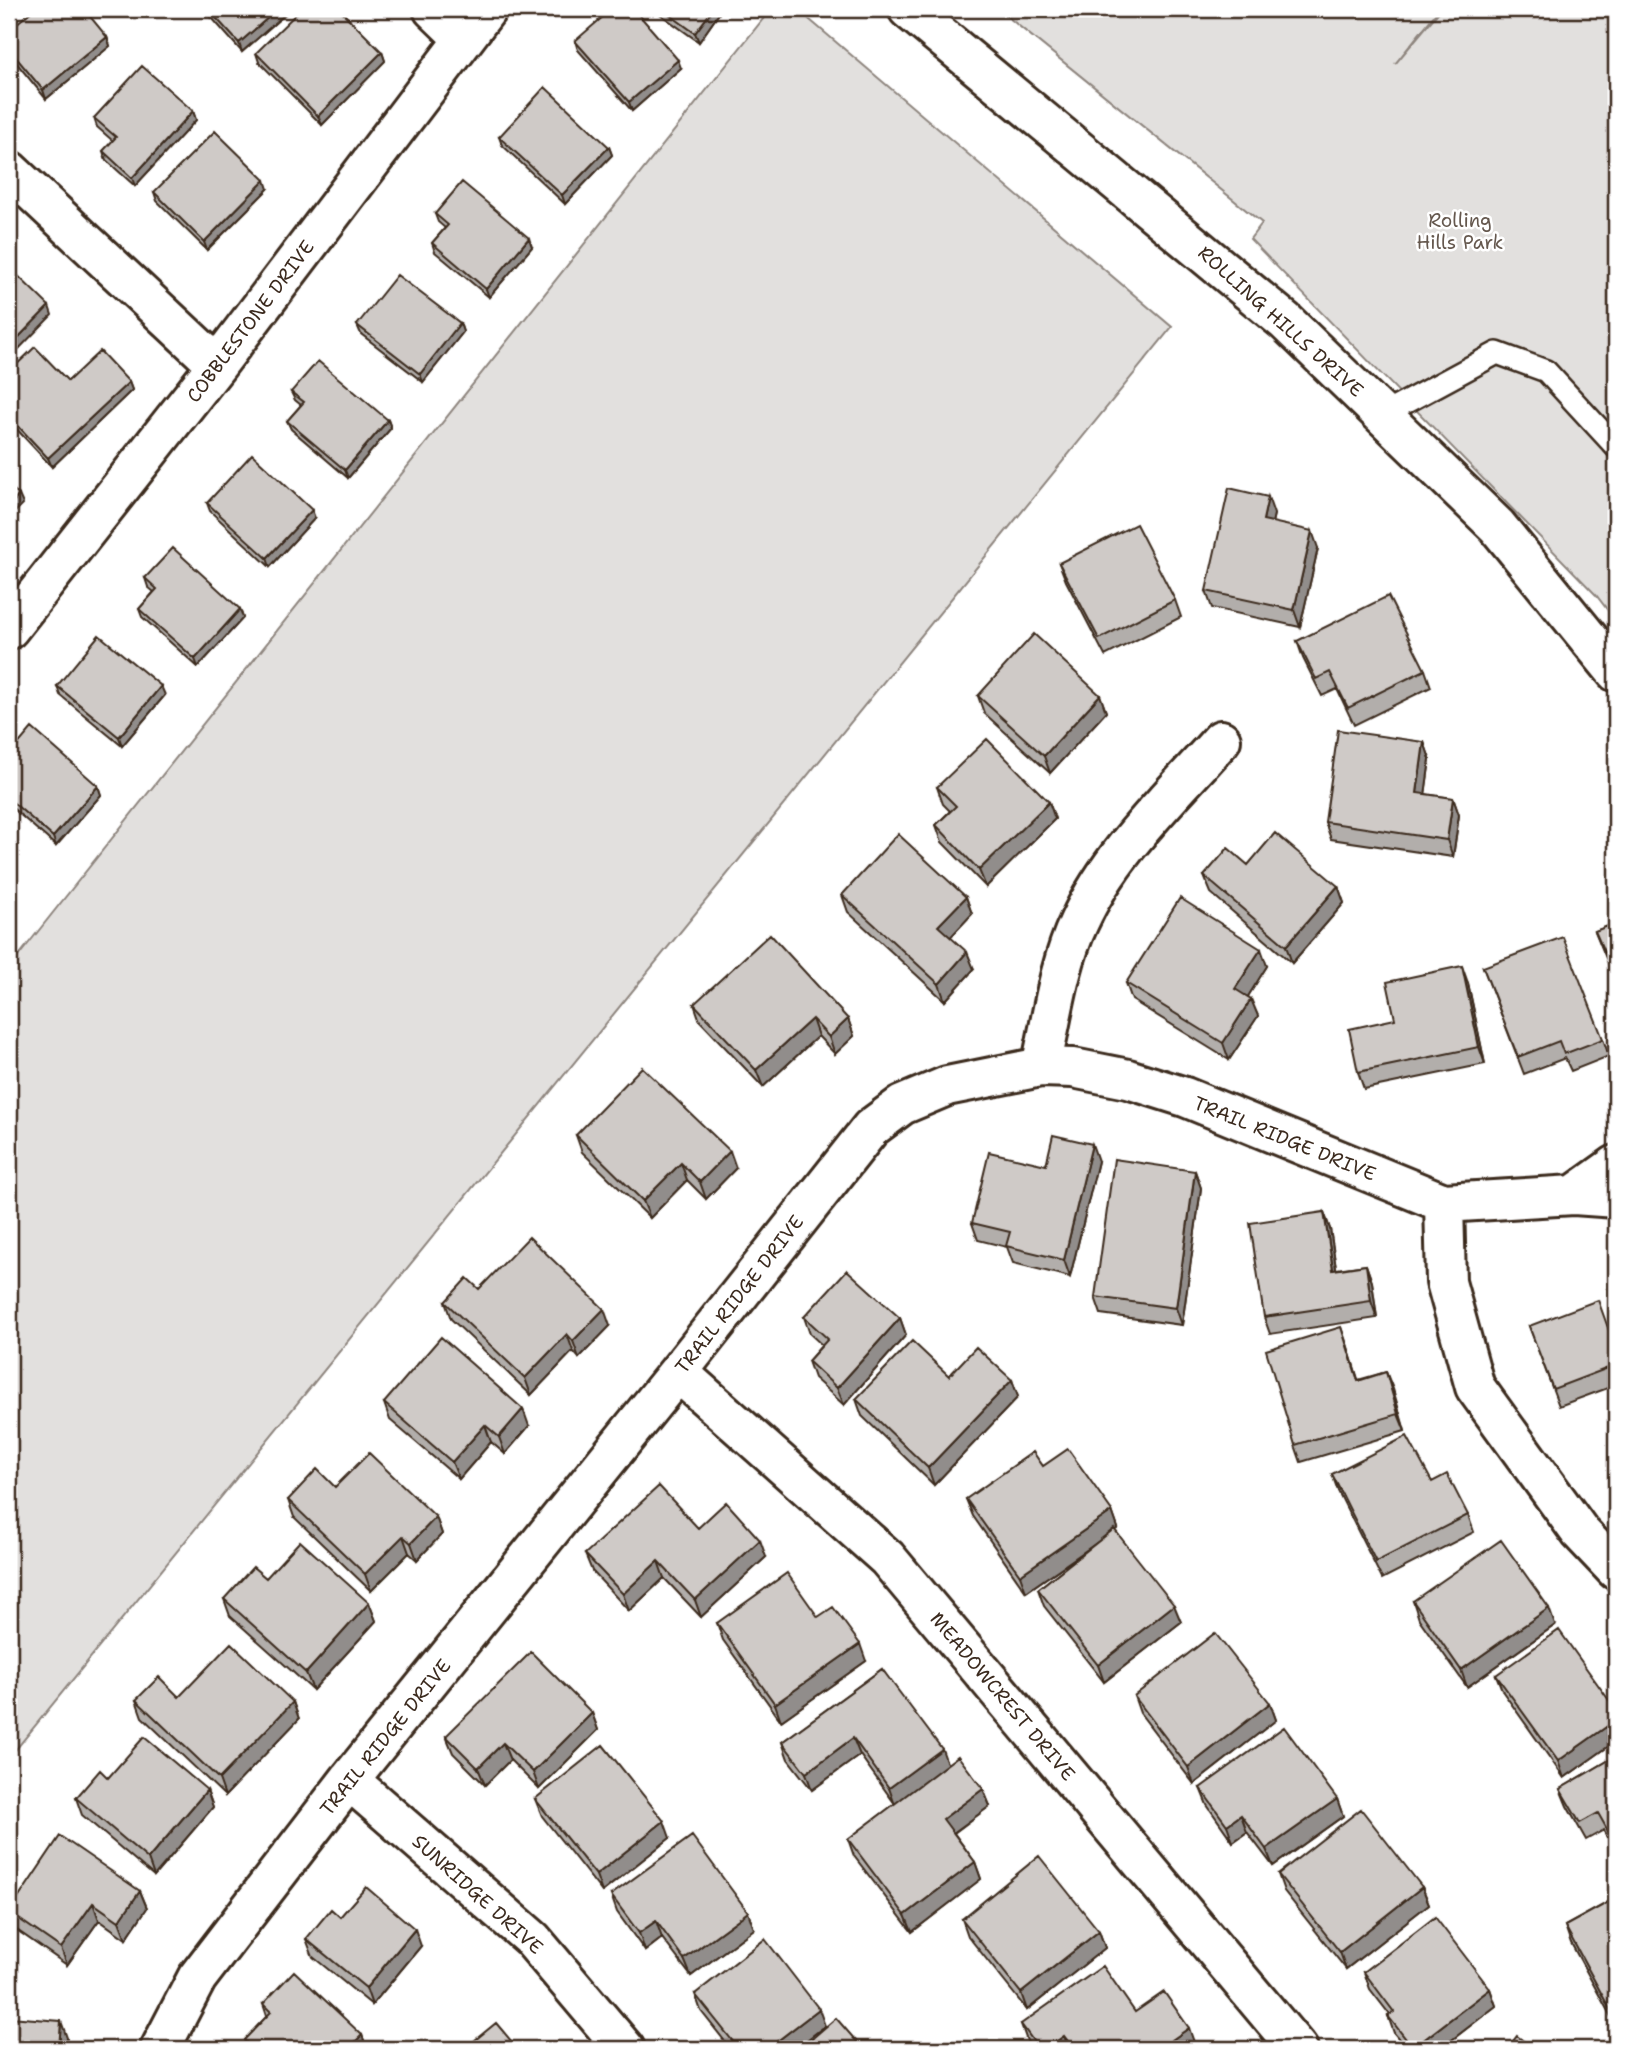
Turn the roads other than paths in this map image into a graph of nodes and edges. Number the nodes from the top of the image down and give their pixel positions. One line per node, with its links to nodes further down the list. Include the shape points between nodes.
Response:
1 (433, 9): 4 (street)
2 (487, 9): 4 (street, COBBLESTONE DRIVE)
3 (908, 9): 7 (street, ROLLING HILLS DRIVE, via 1265,304)
4 (464, 39): 6 (street, COBBLESTONE DRIVE)
5 (9, 170): 6 (street)
6 (217, 365): 9 (street, COBBLESTONE DRIVE)
7 (1384, 414): 8 (lane, via 1497,353 1546,370); 10 (street, ROLLING HILLS DRIVE, via 1497,526)
8 (1616, 447)
9 (9, 629)
10 (1616, 672)
11 (1221, 740): 12 (street, via 1103,876 1078,923 1064,964)
12 (1041, 1067): 16 (street, TRAIL RIDGE DRIVE, via 1128,1079 1185,1097); 17 (street, TRAIL RIDGE DRIVE, via 947,1086 902,1105 871,1128)
13 (1616, 1165): 14 (street)
14 (1574, 1195): 15 (street, TRAIL RIDGE DRIVE); 16 (street, TRAIL RIDGE DRIVE)
15 (1616, 1198)
16 (1444, 1203): 18 (street, via 1446,1282 1475,1387 1580,1532)
17 (678, 1372): 19 (street, TRAIL RIDGE DRIVE); 22 (street, MEADOWCREST DRIVE, via 887,1558)
18 (1616, 1570)
19 (349, 1780): 20 (street, TRAIL RIDGE DRIVE, via 197,1978); 21 (street, SUNRIDGE DRIVE, via 532,1940)
20 (160, 2049)
21 (625, 2049)
22 (1298, 2049)

